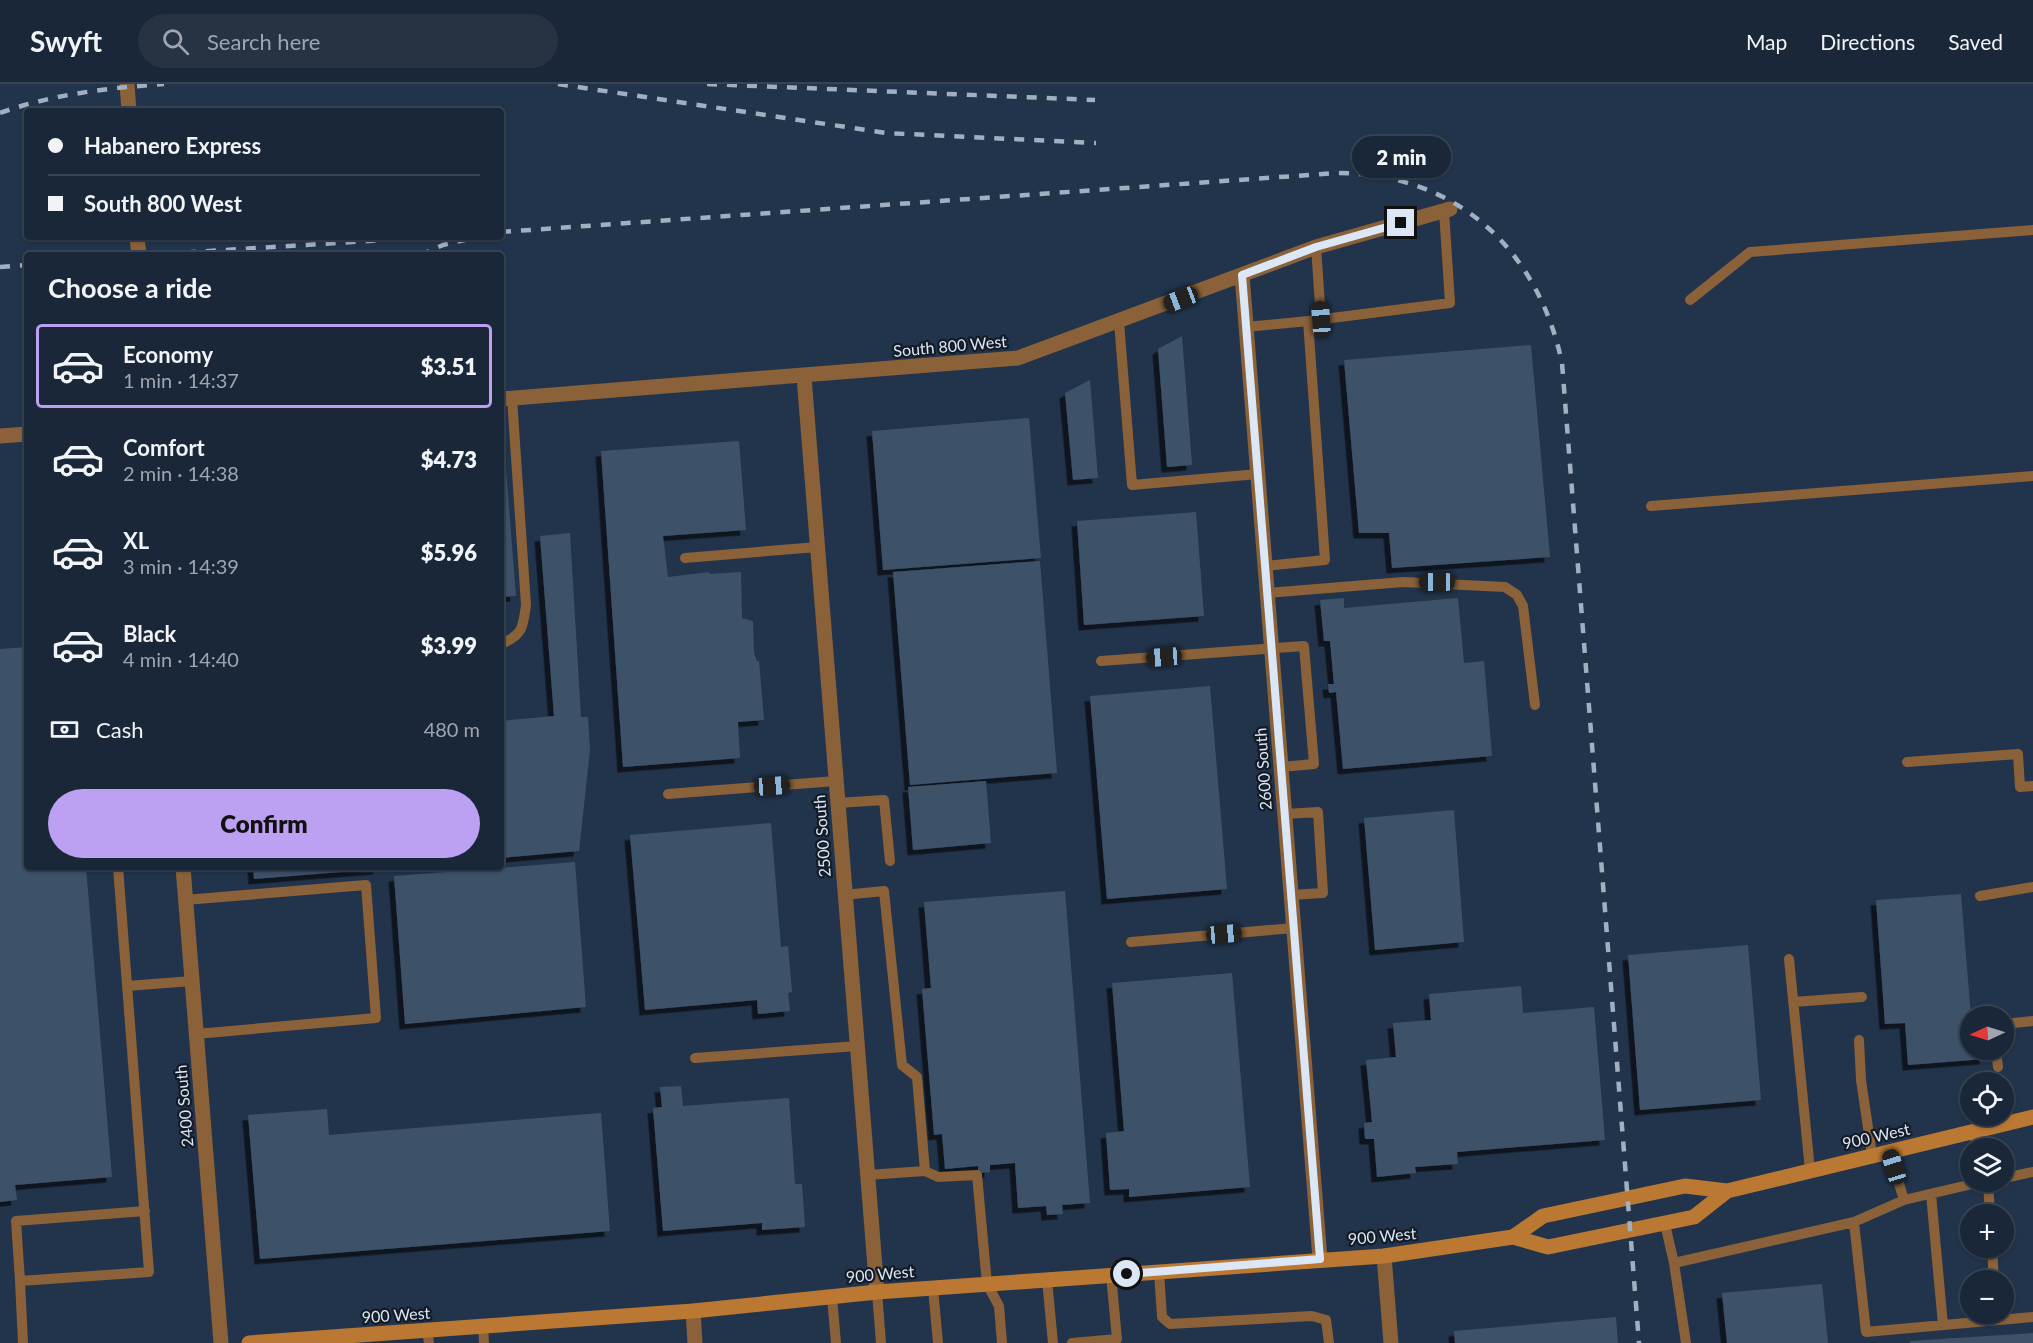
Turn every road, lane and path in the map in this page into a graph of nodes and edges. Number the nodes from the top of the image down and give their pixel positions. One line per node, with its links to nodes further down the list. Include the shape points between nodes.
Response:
1 (128, 84): 2 (street)
2 (129, 108)
3 (1447, 210): 5 (street, South 800 West); 8 (lane, via 1450,303)
4 (2033, 230): 7 (lane, via 1750,252)
5 (1316, 247): 6 (street, South 800 West); 8 (lane)
6 (1242, 275): 10 (street, South 800 West); 11 (street, 2600 South)
7 (1690, 300)
8 (1321, 319): 9 (lane)
9 (1308, 321): 11 (lane); 21 (lane, via 1325,560)
10 (1119, 322): 12 (street, South 800 West, via 1018,358); 16 (lane, via 1132,485)
11 (1246, 327): 16 (street, 2600 South)
12 (804, 377): 13 (street, South 800 West); 19 (street, 2500 South)
13 (507, 399): 23 (lane, via 526,604 523,626 515,638)
14 (24, 434): 15 (street)
15 (0, 436)
16 (1258, 474): 21 (street, 2600 South)
17 (2033, 476): 18 (lane)
18 (1651, 506)
19 (817, 547): 20 (lane); 29 (street, 2500 South)
20 (685, 558)
21 (1265, 566): 22 (street, 2600 South)
22 (1267, 593): 24 (street, 2600 South); 26 (lane, via 1403,582 1505,586 1523,606)
23 (504, 643)
24 (1272, 650): 25 (lane); 28 (street, 2600 South); 28 (lane, via 1304,646 1314,764)
25 (1101, 661)
26 (1535, 705)
27 (1907, 762): 30 (lane, via 2018,754 2020,787)
28 (1281, 767): 33 (street, 2600 South)
29 (836, 781): 31 (lane); 32 (street, 2500 South)
30 (2033, 786)
31 (668, 794)
32 (837, 802): 34 (lane, via 884,800); 38 (street, 2500 South)
33 (1285, 814): 39 (street, 2600 South); 39 (lane, via 1318,812 1323,892)
34 (890, 861)
35 (118, 870): 46 (lane)
36 (183, 870): 41 (street, 2400 South)
37 (2033, 887): 40 (lane)
38 (844, 895): 53 (street, 2500 South); 63 (lane, via 884,891 903,1065 917,1077)
39 (1291, 895): 42 (street, 2600 South)
40 (1980, 896)
41 (185, 900): 45 (street, 2400 South); 51 (lane, via 366,885 375,1018)
42 (1294, 928): 43 (lane); 76 (street, 2600 South)
43 (1131, 942)
44 (1789, 959): 48 (lane)
45 (192, 981): 46 (lane); 51 (street, 2400 South)
46 (127, 986): 71 (lane)
47 (1862, 997): 48 (lane)
48 (1793, 1002): 62 (lane)
49 (2033, 1022): 50 (lane)
50 (2014, 1023)
51 (196, 1034): 95 (street, 2400 South)
52 (1859, 1040): 61 (lane)
53 (856, 1046): 54 (lane); 65 (street, 2500 South)
54 (695, 1058)
55 (1997, 1060): 56 (lane)
56 (1998, 1067)
57 (2033, 1118): 58 (main road, 900 West)
58 (1973, 1131): 59 (lane); 60 (main road, 900 West)
59 (1975, 1138)
60 (1889, 1151): 61 (main road, 900 West); 70 (lane)
61 (1872, 1155): 62 (main road, 900 West)
62 (1810, 1170): 68 (main road, 900 West)
63 (925, 1171): 65 (lane); 82 (lane, via 938,1177 977,1175)
64 (2033, 1172): 66 (lane)
65 (867, 1175): 84 (street, 2500 South)
66 (2014, 1176)
67 (1960, 1187): 69 (lane)
68 (1727, 1191): 73 (main road, 900 West, via 1694,1217); 74 (main road, 900 West, via 1685,1186 1543,1216)
69 (1930, 1194): 70 (lane); 90 (lane)
70 (1904, 1200): 72 (lane)
71 (145, 1211): 81 (lane, via 16,1221); 81 (lane, via 149,1272)
72 (1854, 1222): 77 (lane); 90 (lane, via 1866,1332)
73 (1665, 1224): 74 (main road, 900 West, via 1548,1247); 77 (lane)
74 (1513, 1237): 75 (main road, 900 West)
75 (1384, 1256): 76 (main road, 900 West); 106 (street)
76 (1320, 1259): 78 (main road, 900 West)
77 (1674, 1263): 107 (lane)
78 (1159, 1272): 79 (main road, 900 West); 105 (lane, via 1162,1317 1170,1324 1312,1316 1326,1320)
79 (1111, 1275): 80 (main road, 900 West); 104 (lane, via 1117,1339)
80 (1047, 1280): 82 (main road, 900 West); 103 (lane)
81 (20, 1281): 94 (lane)
82 (987, 1284): 83 (main road, 900 West); 102 (lane, via 999,1306)
83 (933, 1288): 84 (main road, 900 West); 101 (lane)
84 (877, 1292): 85 (main road, 900 West); 100 (lane)
85 (832, 1297): 86 (main road, 900 West); 99 (lane)
86 (693, 1311): 91 (main road, 900 West); 98 (street)
87 (2014, 1317): 88 (lane)
88 (2033, 1317)
89 (1960, 1322): 90 (lane)
90 (1943, 1325)
91 (483, 1326): 92 (main road, 900 West); 97 (lane)
92 (428, 1337): 93 (main road, 900 West)
93 (337, 1340): 96 (main road, 900 West)
94 (23, 1343)
95 (220, 1343)
96 (249, 1343)
97 (484, 1343)
98 (695, 1343)
99 (836, 1343)
100 (881, 1343)
101 (938, 1343)
102 (1002, 1343)
103 (1053, 1343)
104 (1072, 1343)
105 (1329, 1343)
106 (1391, 1343)
107 (1686, 1343)

